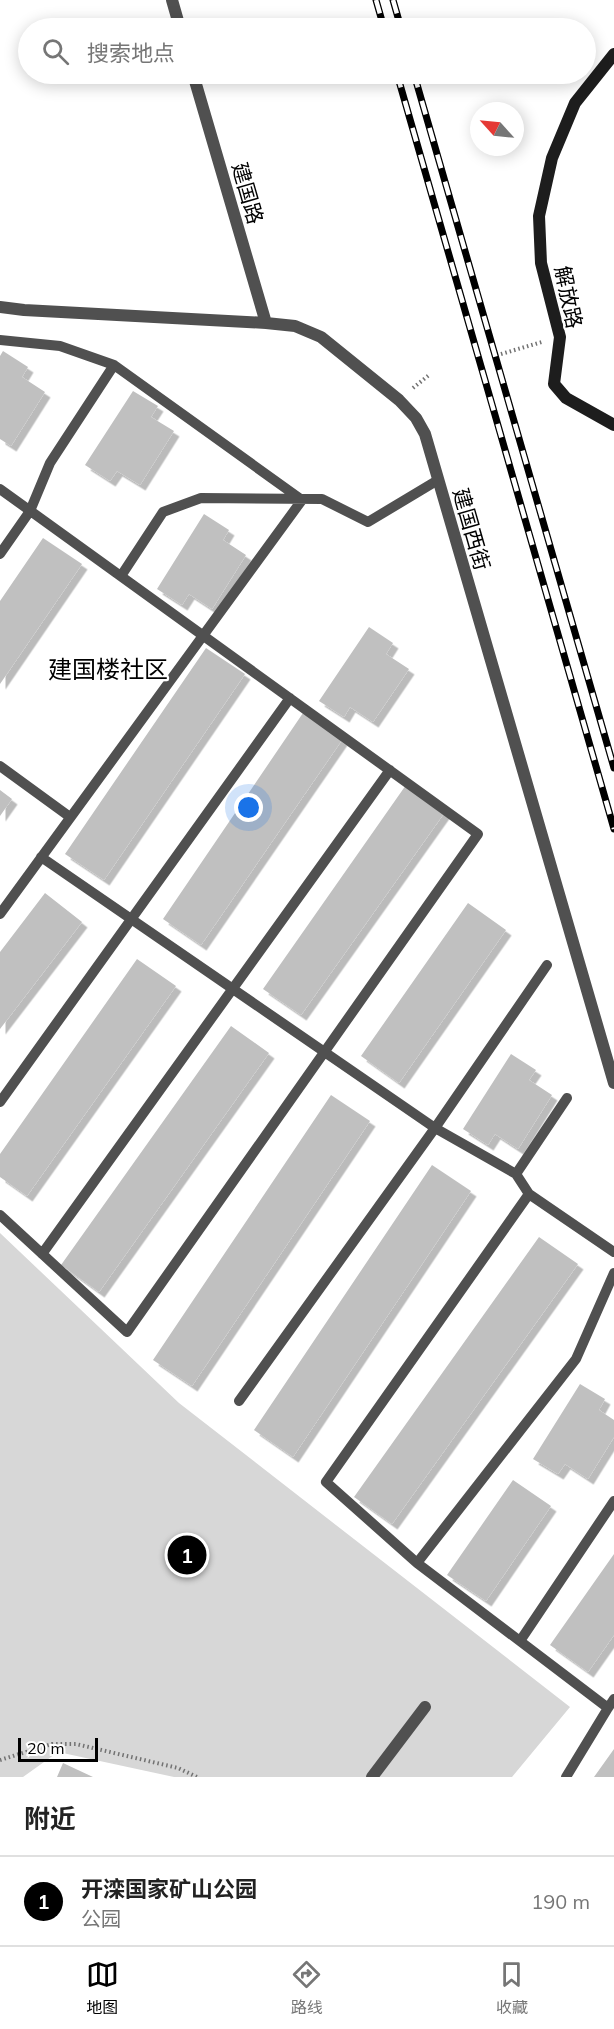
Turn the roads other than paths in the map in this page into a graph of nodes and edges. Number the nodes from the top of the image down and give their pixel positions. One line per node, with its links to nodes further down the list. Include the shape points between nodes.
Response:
1 (172, 0): 2 (street)
2 (177, 18)
3 (614, 54): 4 (street, 解放路)
4 (596, 77)
5 (196, 84): 8 (street, 建国路)
6 (590, 84): 11 (street, 解放路, via 575,103 552,158 539,216 541,262 560,337 554,384 566,398)
7 (0, 307): 8 (street, 建国西街)
8 (266, 323): 12 (street, 建国西街, via 296,326 321,337 399,400 425,434)
9 (0, 340): 10 (lane, via 60,346)
10 (114, 365): 14 (lane); 15 (lane, via 50,463)
11 (614, 425)
12 (438, 480): 14 (lane, via 368,522 322,499); 29 (street, 建国西街)
13 (0, 489): 15 (lane)
14 (302, 500): 17 (lane, via 201,498 163,512); 18 (lane)
15 (30, 511): 16 (lane); 17 (lane)
16 (0, 554)
17 (121, 576): 18 (lane)
18 (203, 636): 19 (lane); 22 (lane)
19 (290, 698): 21 (lane); 25 (lane)
20 (0, 766): 22 (lane)
21 (390, 770): 27 (lane); 28 (lane, via 478,834)
22 (70, 817): 23 (lane)
23 (41, 857): 24 (lane); 25 (lane)
24 (0, 914)
25 (132, 919): 27 (lane); 31 (lane)
26 (547, 965): 32 (lane)
27 (233, 988): 28 (lane); 37 (lane)
28 (323, 1052): 32 (lane); 37 (lane, via 127,1332)
29 (614, 1083)
30 (567, 1098): 33 (lane)
31 (0, 1102)
32 (435, 1128): 33 (lane); 39 (lane)
33 (516, 1174): 34 (lane)
34 (529, 1194): 36 (lane); 41 (lane, via 326,1482)
35 (0, 1215): 37 (lane)
36 (614, 1252)
37 (42, 1254)
38 (614, 1273): 41 (lane, via 576,1359)
39 (239, 1401)
40 (614, 1501): 42 (lane)
41 (417, 1563): 42 (lane)
42 (520, 1641): 43 (lane)
43 (611, 1703): 46 (lane)
44 (425, 1707): 45 (street)
45 (372, 1777)
46 (566, 1777)

